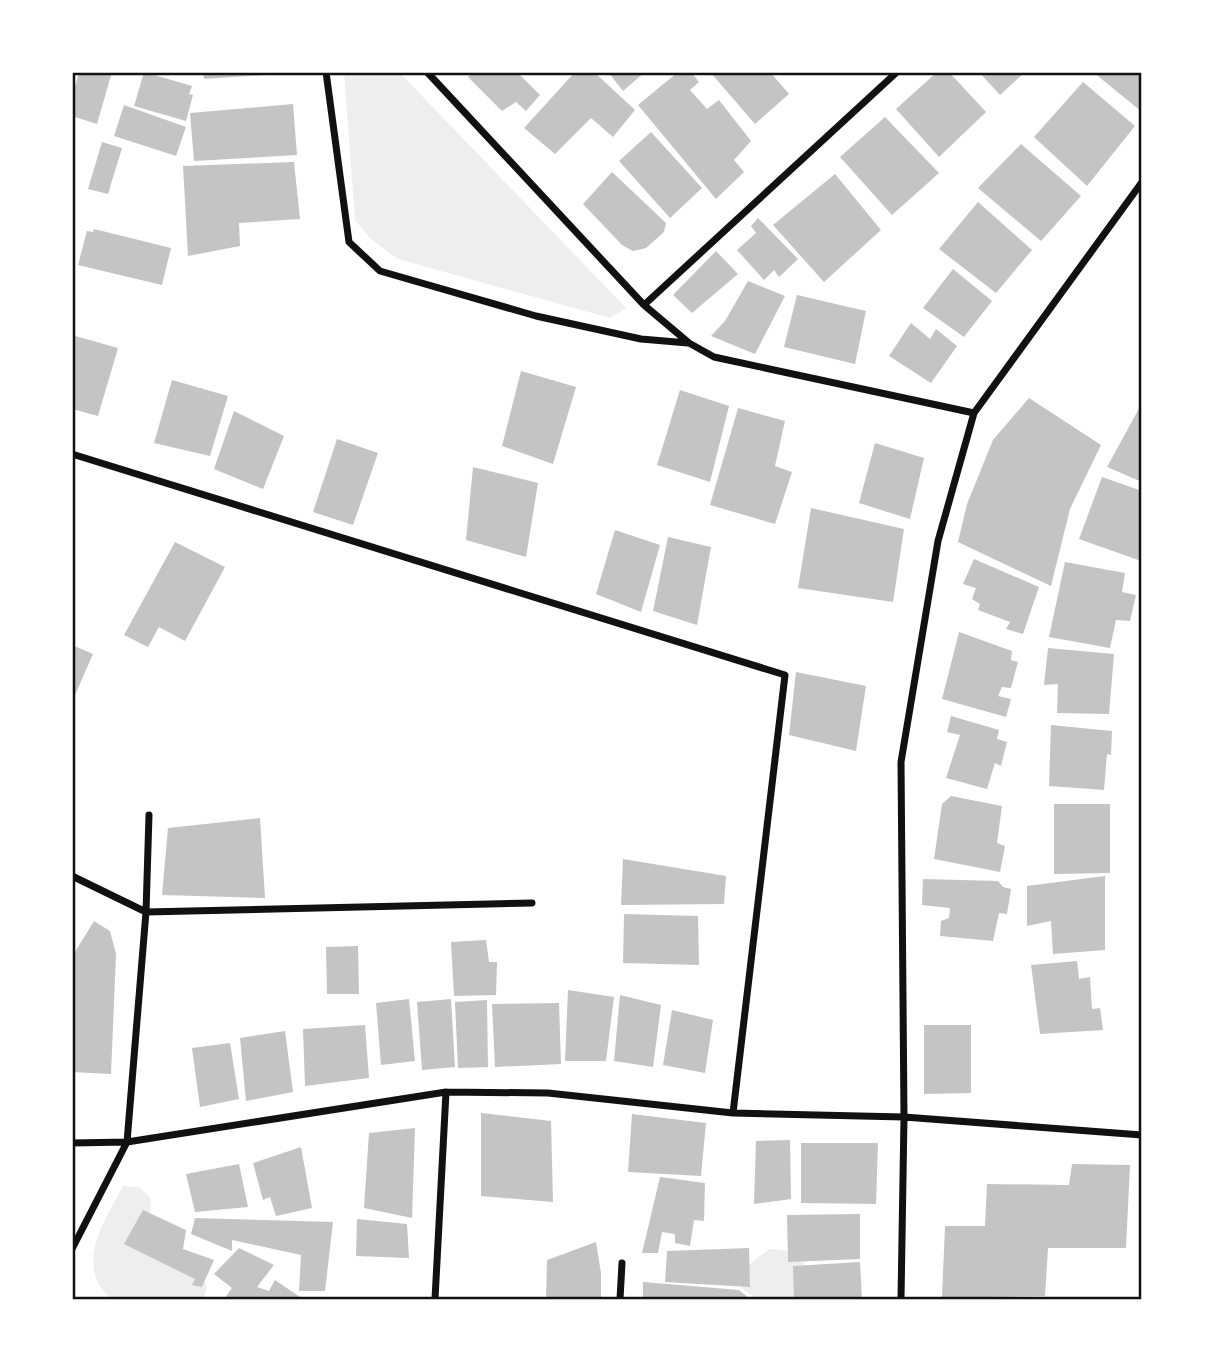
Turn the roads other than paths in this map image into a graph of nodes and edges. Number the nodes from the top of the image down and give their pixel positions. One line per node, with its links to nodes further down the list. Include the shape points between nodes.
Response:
1 (326, 72): 6 (street, via 349,242 380,271 536,316 641,339)
2 (427, 72): 5 (street)
3 (897, 72): 5 (street)
4 (1142, 182): 7 (street)
5 (644, 305): 6 (street)
6 (690, 343): 7 (street, via 714,358)
7 (974, 413): 15 (street, via 939,541 901,762)
8 (72, 454): 14 (street, via 785,675)
9 (149, 815): 12 (street)
10 (72, 876): 12 (street)
11 (532, 903): 12 (street)
12 (146, 912): 17 (street)
13 (446, 1092): 14 (street, via 548,1093); 17 (street); 21 (street)
14 (733, 1113): 15 (street)
15 (904, 1117): 16 (street); 23 (street)
16 (1142, 1135)
17 (127, 1142): 18 (street); 19 (street)
18 (72, 1143)
19 (72, 1249)
20 (622, 1263): 22 (street)
21 (435, 1299)
22 (620, 1299)
23 (901, 1299)

